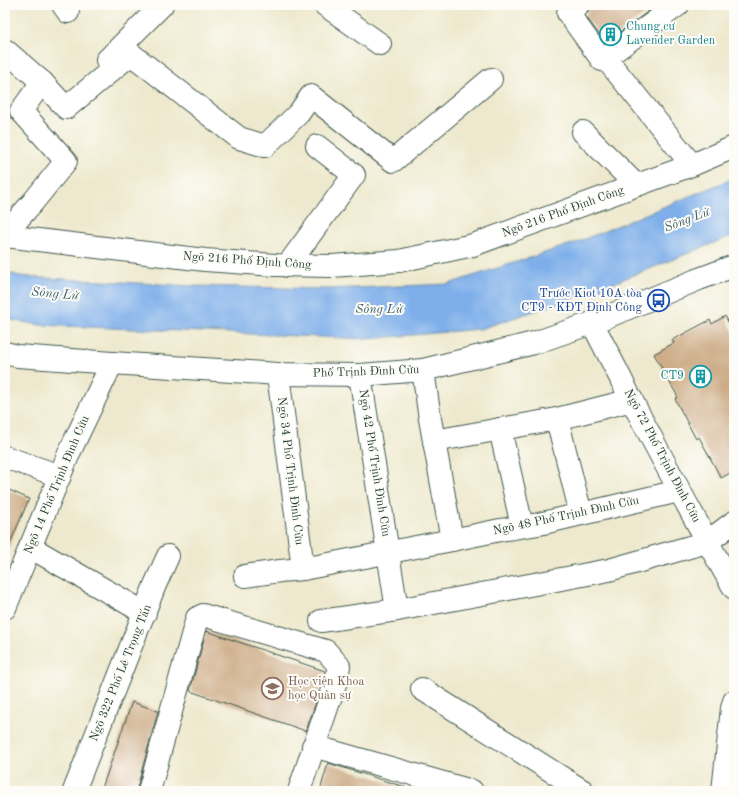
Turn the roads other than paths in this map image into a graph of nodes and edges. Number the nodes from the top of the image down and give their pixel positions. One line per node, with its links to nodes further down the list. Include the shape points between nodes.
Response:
1 (162, 5): 10 (main road)
2 (325, 5): 5 (main road)
3 (578, 5): 4 (main road, via 568,13 602,60)
4 (678, 5)
5 (380, 44)
6 (5, 50): 9 (main road)
7 (611, 65): 14 (main road)
8 (491, 79): 10 (main road, via 394,161 312,96 299,113 265,146 239,138 131,54)
9 (42, 82): 10 (main road); 16 (main road, via 21,110 66,161)
10 (63, 106)
11 (583, 132): 15 (main road)
12 (317, 146): 17 (main road, via 354,175)
13 (734, 147): 14 (main road, Ngõ 216 Phố Định Công)
14 (692, 165): 15 (main road, Ngõ 216 Phố Định Công)
15 (636, 185): 17 (main road, Ngõ 216 Phố Định Công, via 473,245 400,261)
16 (5, 235): 17 (main road, Ngõ 216 Phố Định Công, via 221,262)
17 (287, 266)
18 (734, 266): 19 (main road, Phố Trịnh Đình Cửu)
19 (592, 323): 22 (main road, Phố Trịnh Đình Cửu, via 534,343); 25 (main road, Ngõ 72 Phố Trịnh Đình Cửu)
20 (5, 353): 21 (main road, Phố Trịnh Đình Cửu)
21 (112, 363): 23 (main road, Phố Trịnh Đình Cửu); 30 (main road, Ngõ 14 Phố Trịnh Đình Cửu)
22 (424, 370): 24 (main road, Phố Trịnh Đình Cửu); 28 (main road)
23 (278, 374): 24 (main road, Phố Trịnh Đình Cửu); 40 (main road, Ngõ 34 Phố Trịnh Đình Cửu)
24 (360, 375): 38 (main road, Ngõ 42 Phố Trịnh Đình Cửu)
25 (632, 400): 26 (main road); 31 (main road, Ngõ 72 Phố Trịnh Đình Cửu)
26 (557, 419): 27 (main road); 32 (main road)
27 (500, 430): 28 (main road); 34 (main road)
28 (434, 441): 35 (main road)
29 (5, 457): 30 (main road)
30 (60, 476): 37 (main road, Ngõ 14 Phố Trịnh Đình Cửu)
31 (679, 491): 32 (main road, Ngõ 48 Phố Trịnh Đình Cửu); 36 (main road, Ngõ 72 Phố Trịnh Đình Cửu)
32 (581, 514): 34 (main road, Ngõ 48 Phố Trịnh Đình Cửu)
33 (734, 522): 36 (main road)
34 (522, 526): 35 (main road, Ngõ 48 Phố Trịnh Đình Cửu)
35 (452, 540): 38 (main road, Ngõ 48 Phố Trịnh Đình Cửu)
36 (707, 542): 42 (main road, Ngõ 72 Phố Trịnh Đình Cửu); 44 (main road, via 609,570)
37 (30, 547): 43 (main road, Ngõ 14 Phố Trịnh Đình Cửu); 45 (main road)
38 (388, 552): 40 (main road, Ngõ 48 Phố Trịnh Đình Cửu); 44 (main road, Ngõ 42 Phố Trịnh Đình Cửu)
39 (168, 556): 45 (main road, Ngõ 322 Phố Lê Trọng Tấn)
40 (303, 569): 41 (main road, Ngõ 48 Phố Trịnh Đình Cửu)
41 (245, 576)
42 (734, 588)
43 (5, 608)
44 (397, 610): 46 (main road)
45 (145, 613): 50 (main road, Ngõ 322 Phố Lê Trọng Tấn)
46 (321, 621)
47 (422, 689): 54 (main road)
48 (733, 706): 55 (main road)
49 (313, 746): 51 (main road, via 339,666 326,651 203,615 197,618); 52 (main road); 53 (main road)
50 (74, 791)
51 (150, 791)
52 (299, 791)
53 (472, 791)
54 (583, 791)
55 (723, 791)

